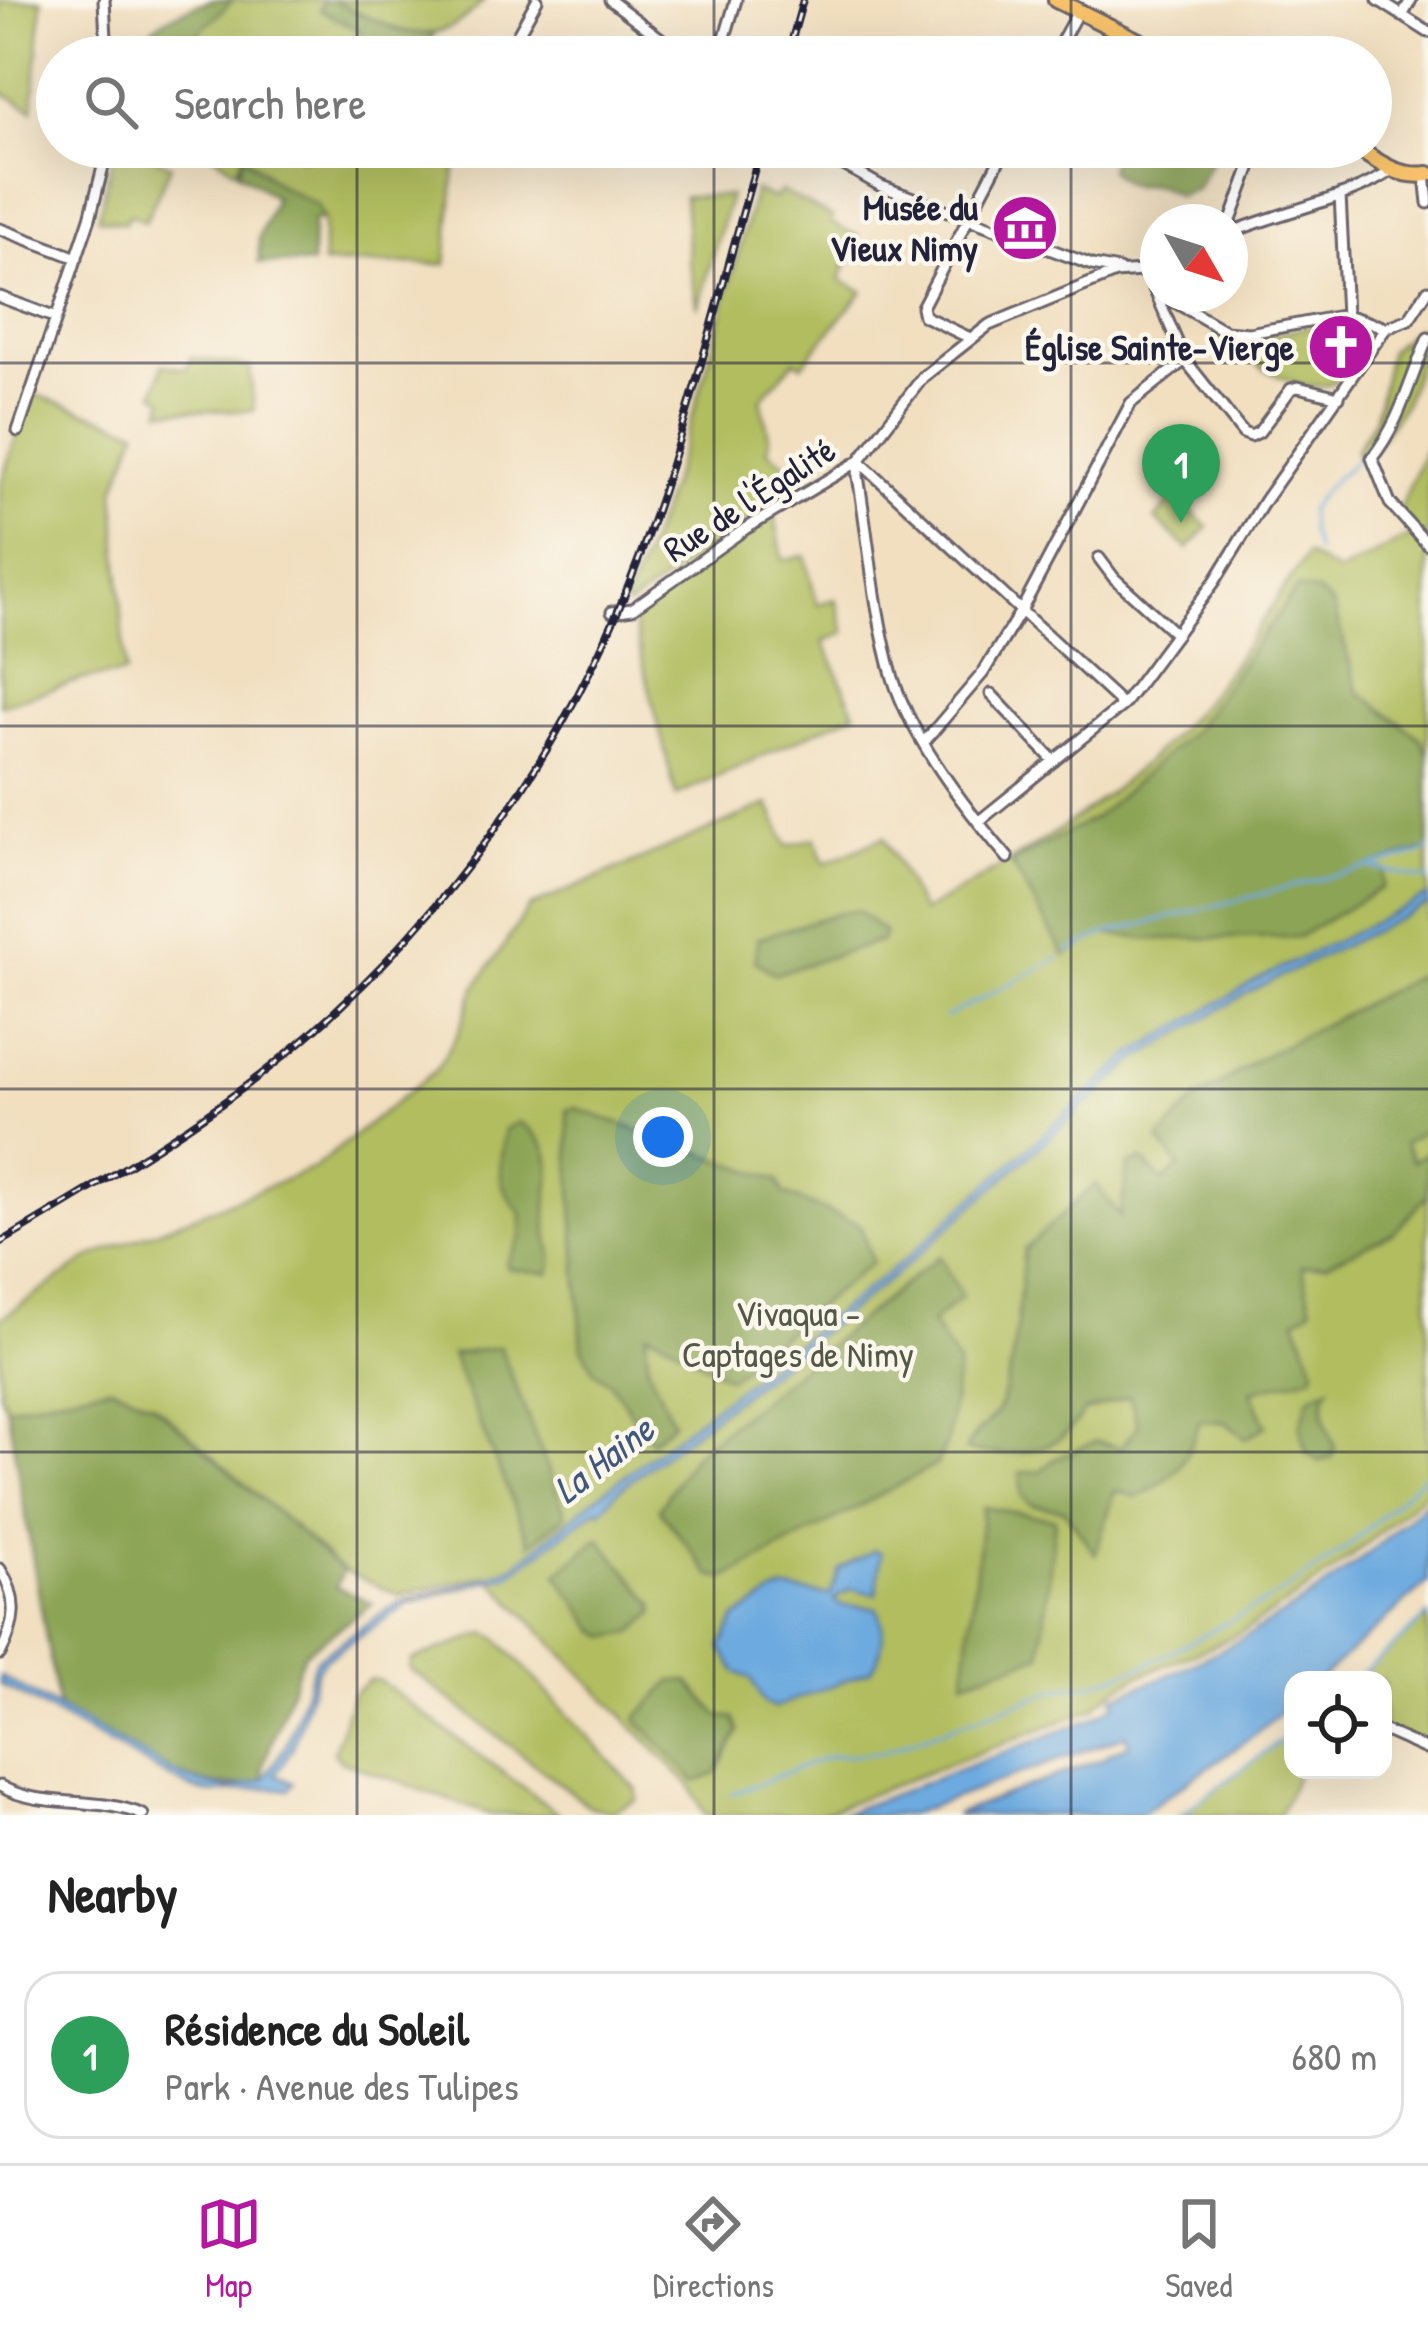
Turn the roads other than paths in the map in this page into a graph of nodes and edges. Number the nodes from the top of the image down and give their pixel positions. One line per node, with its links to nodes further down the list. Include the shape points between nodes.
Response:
1 (104, 0): 11 (street)
2 (537, 0): 12 (street)
3 (736, 0): 14 (street)
4 (1056, 0): 8 (main road)
5 (1378, 0): 9 (street)
6 (1411, 0): 9 (street)
7 (615, 2): 13 (street)
8 (1077, 13): 15 (street); 16 (main road)
9 (1402, 16): 10 (street)
10 (1428, 32)
11 (106, 36)
12 (517, 36)
13 (658, 36)
14 (725, 36)
15 (1064, 36)
16 (1126, 36)
17 (101, 168): 30 (street)
18 (849, 168): 27 (street)
19 (995, 168): 27 (street)
20 (1250, 168): 26 (street)
21 (1389, 168): 22 (main road)
22 (1392, 170): 23 (main road); 24 (street)
23 (1426, 174): 25 (street)
24 (1340, 195): 28 (street); 37 (street)
25 (1428, 203)
26 (1237, 204)
27 (969, 219): 31 (street, via 1092,265); 41 (street, via 922,310)
28 (1248, 226)
29 (0, 229): 30 (street)
30 (77, 258): 38 (street)
31 (1140, 271)
32 (1140, 271): 41 (street, Rue de l'Égalité, via 1114,273 1012,313)
33 (1428, 290): 40 (street)
34 (0, 297): 38 (street)
35 (1166, 312): 42 (street)
36 (1190, 312): 37 (street, via 1236,332)
37 (1346, 315): 39 (street)
38 (56, 319): 44 (street)
39 (1386, 328): 40 (street); 43 (street)
40 (1422, 330): 46 (street, via 1400,416 1372,458 1390,502)
41 (970, 338): 45 (street, Rue de l'Égalité, via 923,377)
42 (1185, 360): 43 (street, via 1251,436 1291,389); 48 (street, via 1131,403)
43 (1339, 397): 50 (street)
44 (18, 431)
45 (859, 460): 48 (street); 49 (street, Rue de l'Égalité, via 632,609); 53 (street, via 893,677)
46 (1428, 545)
47 (1100, 558): 50 (street)
48 (1022, 609): 52 (street); 53 (street, via 978,682)
49 (612, 612)
50 (1176, 634): 52 (street)
51 (991, 694): 54 (street)
52 (1123, 705): 54 (street)
53 (925, 741): 55 (street)
54 (1054, 760): 55 (street)
55 (978, 822): 56 (street)
56 (1008, 858)
57 (0, 1569): 58 (street, via 14,1607)
58 (0, 1654)
59 (1392, 1734): 60 (street)
60 (1428, 1750)
61 (0, 1786): 62 (street)
62 (142, 1815)

